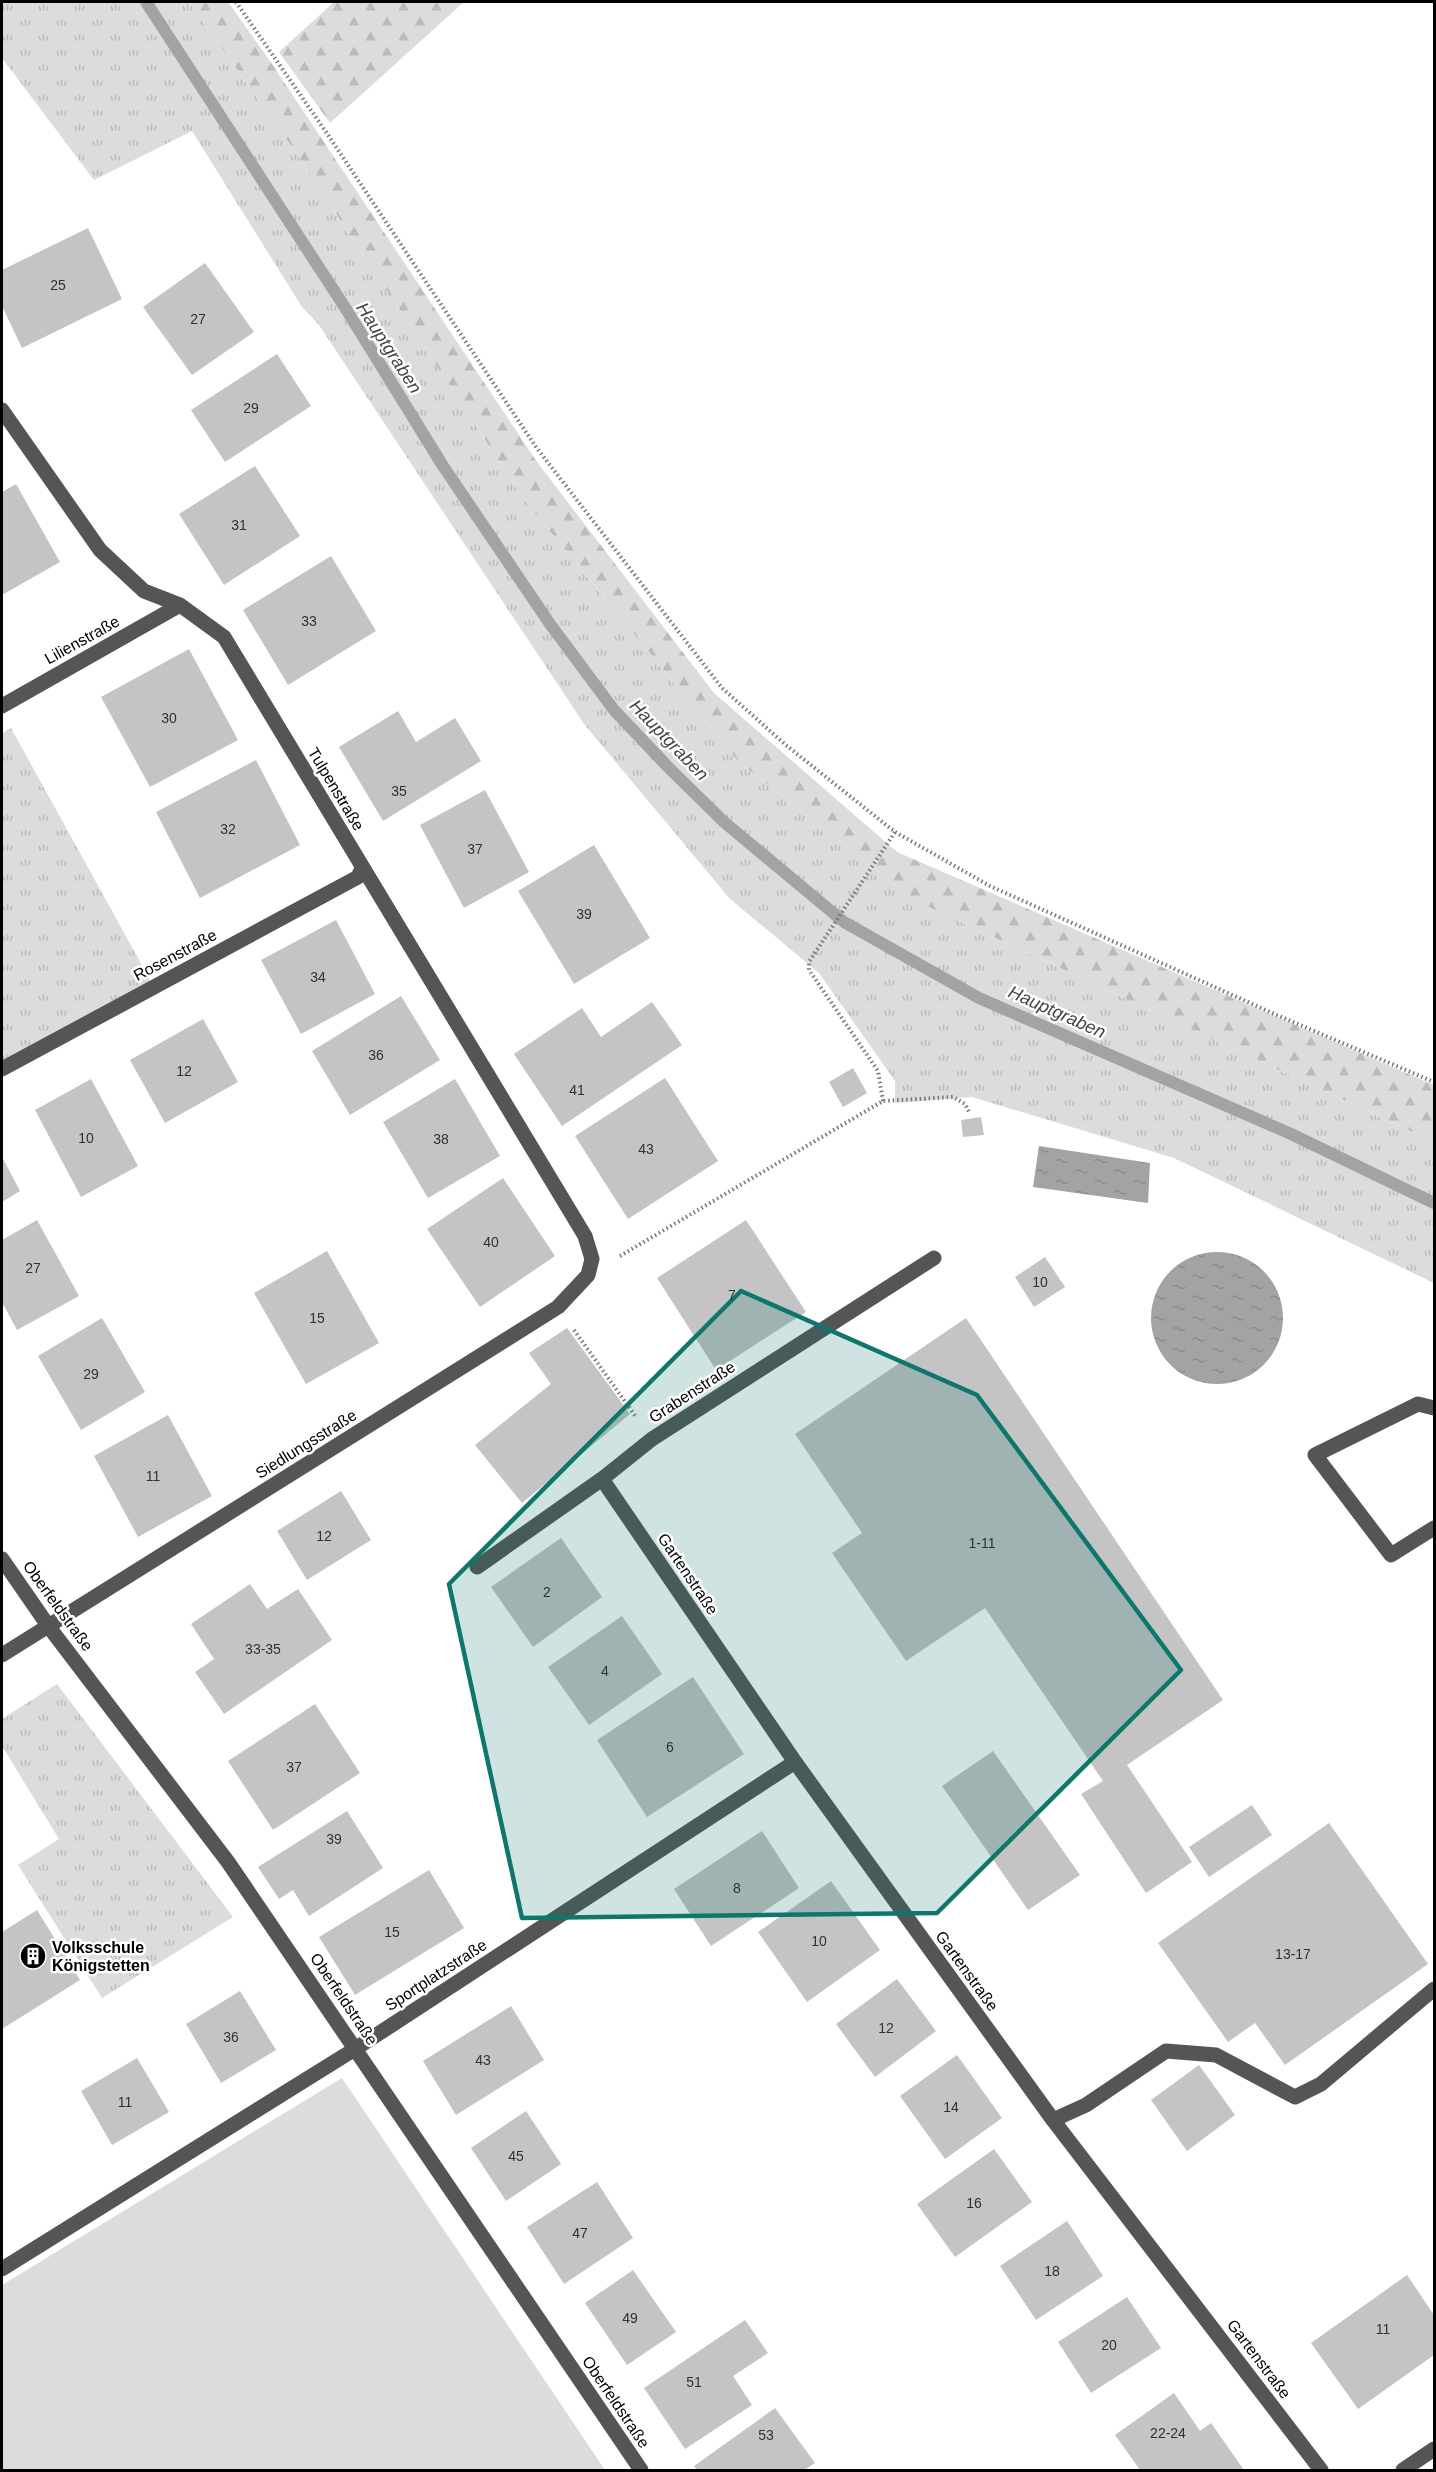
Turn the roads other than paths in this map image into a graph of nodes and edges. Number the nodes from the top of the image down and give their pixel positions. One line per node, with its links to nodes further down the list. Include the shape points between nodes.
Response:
1 (2, 410): 2 (street, Tulpenstraße, via 100,550 144,591)
2 (180, 605): 3 (street, Lilienstraße); 4 (street, Tulpenstraße, via 224,637)
3 (2, 706)
4 (362, 868): 5 (street, Rosenstraße, via 358,877); 7 (street, Tulpenstraße, via 585,1236 592,1258)
5 (2, 1070)
6 (934, 1258): 9 (street, Grabenstraße, via 652,1439)
7 (588, 1275): 13 (street, Siedlungsstraße, via 558,1307)
8 (1434, 1408): 10 (street, via 1418,1404 1315,1455 1391,1555)
9 (602, 1479): 12 (street, Grabenstraße); 15 (street, Gartenstraße)
10 (1434, 1528)
11 (2, 1559): 13 (street, Oberfeldstraße)
12 (477, 1567)
13 (48, 1627): 14 (street, Siedlungsstraße); 17 (street, Oberfeldstraße, via 228,1862)
14 (2, 1655)
15 (795, 1762): 17 (street, Sportplatzstraße); 18 (street, Gartenstraße)
16 (1434, 1989): 18 (street, via 1321,2084 1295,2097 1216,2055 1166,2051 1086,2105)
17 (355, 2049): 19 (street, Sportplatzstraße); 21 (street, Oberfeldstraße)
18 (1053, 2120): 22 (street, Gartenstraße)
19 (2, 2269)
20 (1434, 2449): 23 (street)
21 (641, 2470)
22 (1321, 2470)
23 (1403, 2470)

